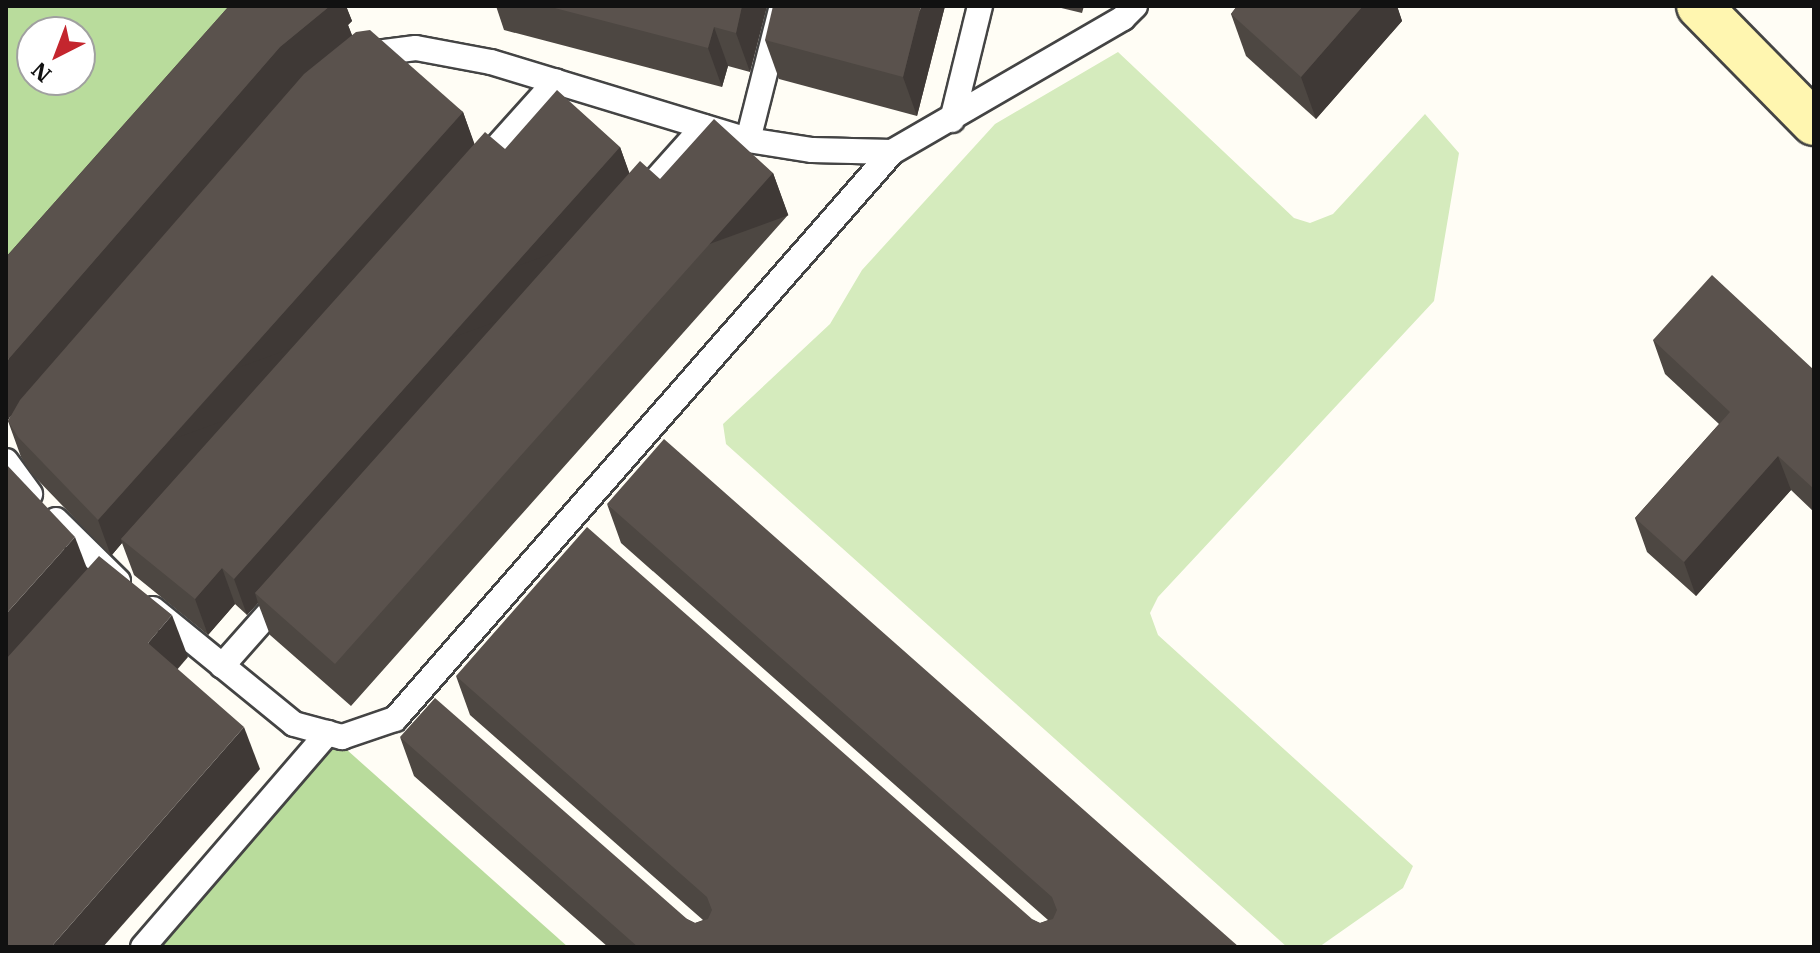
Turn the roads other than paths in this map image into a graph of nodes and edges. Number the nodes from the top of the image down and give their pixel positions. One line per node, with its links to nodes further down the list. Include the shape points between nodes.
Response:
1 (782, 6): 10 (lane)
2 (980, 6): 7 (lane)
3 (1135, 6): 7 (lane)
4 (1699, 6): 8 (street)
5 (341, 72): 6 (lane, via 363,53 416,48)
6 (556, 81): 9 (lane); 12 (lane)
7 (952, 120): 11 (lane)
8 (1814, 123)
9 (703, 127): 10 (lane); 13 (lane)
10 (748, 140): 11 (lane, via 812,150)
11 (892, 152): 19 (lane, via 577,524)
12 (461, 187)
13 (620, 221)
14 (8, 452): 16 (lane, via 19,482)
15 (133, 553): 16 (lane)
16 (107, 582): 18 (lane)
17 (295, 584): 18 (lane)
18 (222, 666): 21 (lane, via 294,724)
19 (420, 691): 20 (lane); 21 (lane, via 395,719 342,737)
20 (443, 711)
21 (328, 733): 22 (lane)
22 (143, 947)

